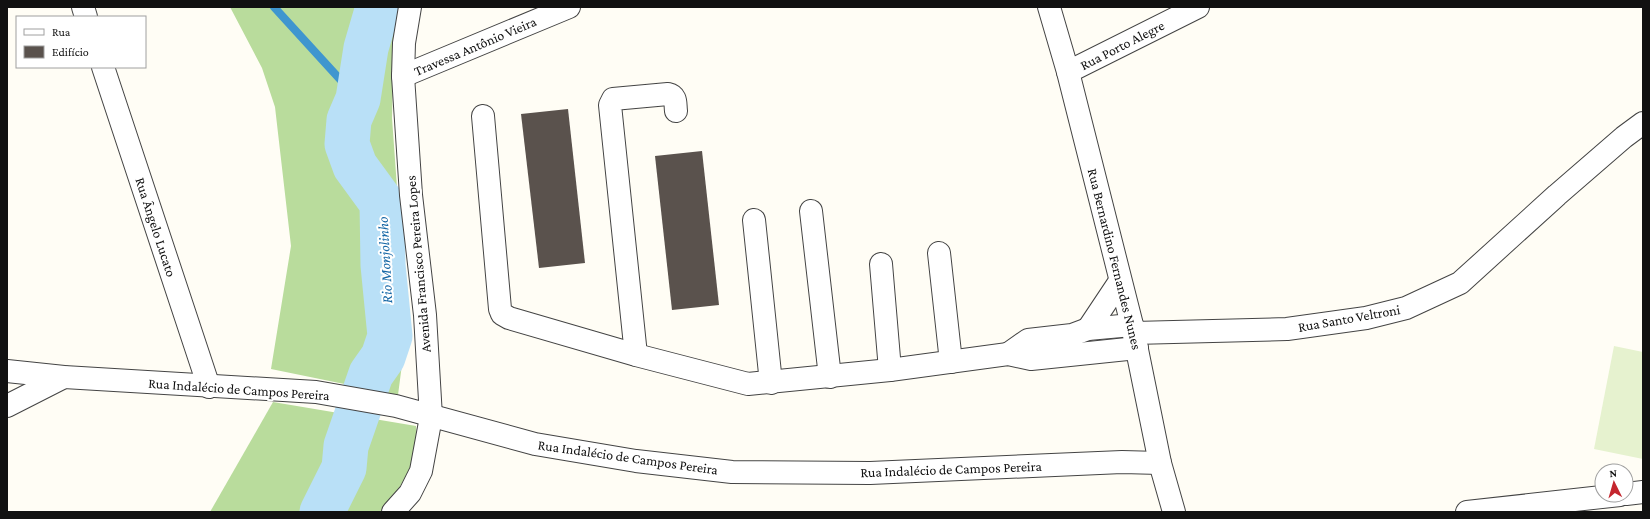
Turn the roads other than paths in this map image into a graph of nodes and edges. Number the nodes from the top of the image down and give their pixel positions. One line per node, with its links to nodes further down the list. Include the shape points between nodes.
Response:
1 (410, 7): 7 (street, Avenida Francisco Pereira Lopes, via 404,43)
2 (569, 7): 7 (street, Travessa Antônio Vieira)
3 (1049, 7): 6 (street, Rua Bernardino Fernandes Nunes)
4 (1198, 7): 6 (street, Rua Porto Alegre)
5 (103, 68): 26 (street, Rua Ângelo Lucato)
6 (1068, 72): 15 (street, Rua Bernardino Fernandes Nunes)
7 (403, 76): 28 (street, Avenida Francisco Pereira Lopes, via 411,195 425,315)
8 (676, 111): 19 (street, via 675,98 668,94 613,99 610,105)
9 (483, 116): 19 (street, via 502,314)
10 (1643, 123): 17 (street, Rua Santo Veltroni, via 1557,195 1460,283 1406,308 1366,318 1287,329)
11 (811, 212): 24 (street)
12 (754, 220): 25 (street)
13 (939, 253): 20 (street)
14 (881, 264): 21 (street)
15 (1120, 281): 16 (street); 17 (street, Rua Bernardino Fernandes Nunes)
16 (1088, 329): 17 (street); 18 (street, via 1072,335 1028,340)
17 (1134, 335): 18 (street, via 1031,359); 29 (street, Rua Bernardino Fernandes Nunes)
18 (1008, 354): 20 (street)
19 (636, 355): 25 (street, via 748,384)
20 (951, 362): 21 (street)
21 (890, 370): 24 (street)
22 (7, 371): 23 (street, Rua Indalécio de Campos Pereira)
23 (64, 377): 26 (street, Rua Indalécio de Campos Pereira); 27 (street)
24 (830, 377): 25 (street)
25 (771, 383)
26 (209, 386): 28 (street, Rua Indalécio de Campos Pereira, via 316,392 396,406)
27 (7, 406)
28 (431, 417): 29 (street, Rua Indalécio de Campos Pereira, via 535,444 636,462 732,472 870,473); 31 (street, Avenida Francisco Pereira Lopes, via 421,471 410,493)
29 (1160, 462): 32 (street, Rua Bernardino Fernandes Nunes)
30 (1594, 498): 33 (street)
31 (393, 512)
32 (1174, 512)
33 (1467, 512)

